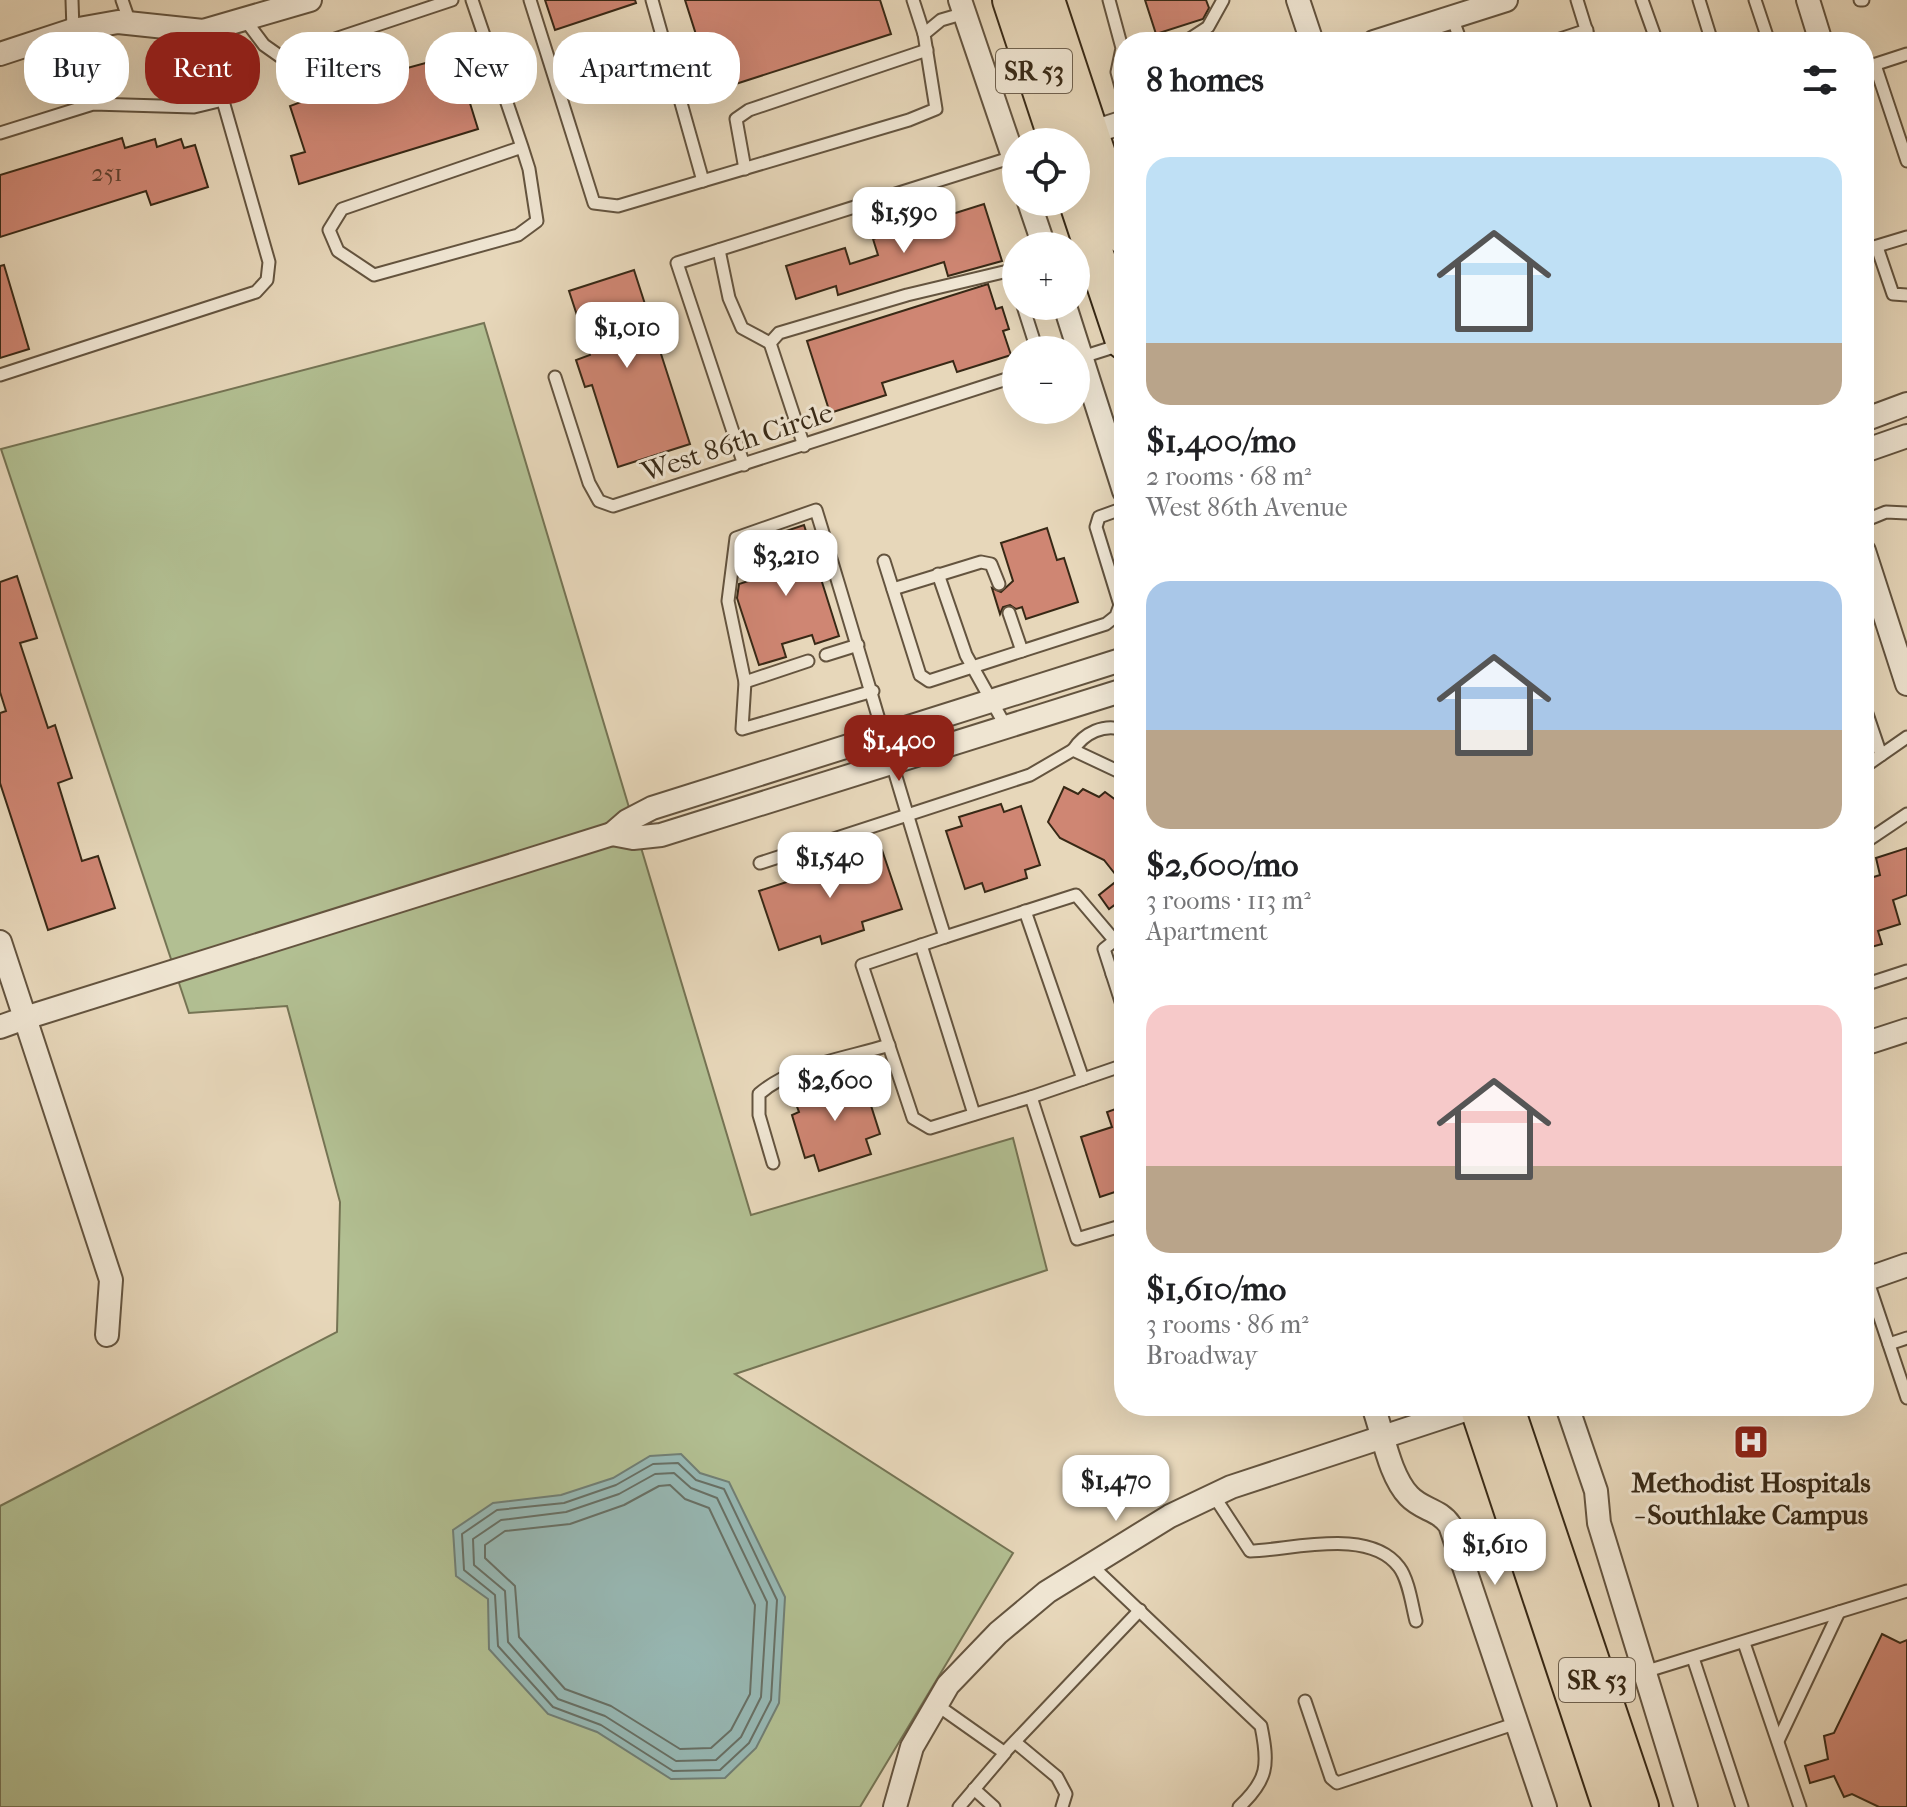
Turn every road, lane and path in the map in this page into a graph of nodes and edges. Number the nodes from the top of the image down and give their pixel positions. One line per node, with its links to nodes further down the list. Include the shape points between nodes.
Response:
1 (72, 0): 24 (lane)
2 (122, 0): 23 (lane)
3 (310, 0): 21 (street)
4 (452, 0): 21 (lane, via 281,57 264,45)
5 (472, 0): 48 (lane)
6 (530, 0): 53 (lane, via 594,203 618,206)
7 (652, 0): 53 (lane)
8 (913, 0): 36 (lane)
9 (1011, 0): 45 (main road, SR 53)
10 (1046, 0): 46 (main road, SR 53)
11 (1109, 0): 26 (lane)
12 (1223, 0): 27 (lane)
13 (1298, 0): 28 (street)
14 (1506, 0): 22 (street)
15 (1577, 0): 31 (lane)
16 (1642, 0): 32 (lane)
17 (1699, 0): 33 (lane)
18 (1755, 0): 34 (lane)
19 (1808, 0): 35 (street)
20 (962, 7): 36 (lane); 44 (street)
21 (255, 12): 25 (street)
22 (1452, 17): 29 (street); 30 (lane)
23 (130, 23): 24 (street); 25 (street)
24 (73, 30): 38 (street)
25 (203, 31)
26 (1118, 32)
27 (1200, 32)
28 (1309, 32)
29 (1405, 32)
30 (1457, 32)
31 (1587, 32)
32 (1653, 32)
33 (1709, 32)
34 (1766, 32)
35 (1818, 32)
36 (924, 34): 37 (lane)
37 (927, 50): 52 (lane, via 749,110 736,119); 52 (lane, via 936,109)
38 (0, 54)
39 (1907, 54): 40 (lane)
40 (1874, 65)
41 (1874, 76): 50 (lane)
42 (206, 104): 47 (lane, via 93,104)
43 (224, 104): 66 (lane, via 269,262 267,280 256,292)
44 (1004, 128)
45 (1079, 128)
46 (1081, 128)
47 (0, 133)
48 (522, 147): 48 (lane, via 537,221 518,235 374,275 338,251 329,230 342,209)
49 (1090, 152): 54 (main road, SR 53)
50 (1907, 161)
51 (1002, 164): 59 (lane)
52 (745, 169): 53 (lane)
53 (703, 181)
54 (1114, 211)
55 (1082, 216): 62 (main road)
56 (1907, 237): 57 (lane)
57 (1877, 247): 58 (lane); 61 (lane, via 1893,294)
58 (1874, 248)
59 (719, 250): 63 (lane, via 742,328); 76 (lane, via 677,263)
60 (1002, 273): 63 (lane, via 842,314 779,333)
61 (1907, 295)
62 (1114, 312)
63 (770, 343): 73 (lane)
64 (1114, 346): 65 (lane)
65 (1090, 354)
66 (0, 375)
67 (555, 377): 76 (lane, West 86th Circle, via 599,501 613,506)
68 (1002, 381): 73 (lane, West 86th Circle)
69 (1090, 391): 75 (street)
70 (1907, 404): 71 (street)
71 (1874, 416)
72 (1907, 436): 74 (street)
73 (804, 446): 76 (lane, West 86th Circle)
74 (1874, 448)
75 (1114, 461)
76 (744, 465)
77 (1114, 512): 84 (lane, via 1099,517 1096,527)
78 (1907, 513): 79 (lane)
79 (1874, 517)
80 (884, 561): 85 (lane)
81 (938, 574): 83 (lane, via 981,562 991,564); 85 (lane); 93 (lane)
82 (1874, 582): 95 (street)
83 (999, 584)
84 (1114, 586)
85 (893, 589): 93 (lane, via 920,675 929,681)
86 (1009, 613): 89 (lane)
87 (1114, 618): 89 (lane)
88 (858, 645): 90 (lane); 94 (lane, via 816,510 736,538 728,601); 96 (lane)
89 (1022, 651): 93 (lane)
90 (826, 655)
91 (808, 661): 94 (lane)
92 (1114, 662): 98 (street)
93 (972, 668): 98 (lane)
94 (745, 682): 96 (lane, via 742,729)
95 (1907, 684)
96 (873, 691): 102 (lane)
97 (1114, 693): 99 (street)
98 (993, 704): 99 (lane); 102 (street)
99 (1005, 725): 107 (street)
100 (1114, 728): 104 (lane, via 1092,732)
101 (1874, 734): 105 (lane)
102 (884, 735): 107 (lane); 111 (street, via 652,808)
103 (1907, 737): 105 (lane)
104 (1073, 750): 108 (lane); 110 (lane, via 1030,775)
105 (1881, 755): 106 (lane)
106 (1874, 760)
107 (892, 761): 110 (lane); 111 (street, via 661,835)
108 (1114, 769)
109 (1907, 814): 112 (lane)
110 (906, 815): 113 (lane); 116 (lane)
111 (612, 834): 123 (street)
112 (1874, 836)
113 (760, 863)
114 (1025, 911): 115 (lane, via 1076,895); 116 (lane); 129 (lane)
115 (1114, 931)
116 (945, 937): 119 (lane)
117 (0, 942): 123 (street)
118 (1114, 942): 120 (lane, via 1104,949)
119 (921, 945): 127 (lane, via 862,965); 131 (lane)
120 (1114, 966)
121 (1907, 971): 122 (lane)
122 (1874, 982)
123 (25, 1018): 124 (street); 137 (street, via 111,1280)
124 (0, 1027)
125 (1907, 1030): 126 (street)
126 (1874, 1041)
127 (889, 1045): 131 (lane, via 913,1118 930,1128); 132 (lane, via 793,1075 759,1094 759,1115)
128 (1114, 1068): 129 (lane)
129 (1083, 1079): 130 (lane)
130 (1031, 1097): 131 (lane); 133 (lane, via 1077,1239)
131 (974, 1114)
132 (773, 1163)
133 (1114, 1228)
134 (1907, 1265): 135 (street)
135 (1874, 1276)
136 (1874, 1303): 139 (lane)
137 (107, 1335)
138 (1907, 1338): 139 (lane)
139 (1889, 1344): 140 (lane)
140 (1907, 1398)
141 (1377, 1416): 146 (street)
142 (1447, 1416): 146 (street)
143 (1480, 1416): 169 (main road, SR 53)
144 (1508, 1416): 170 (main road, SR 53)
145 (1570, 1416): 155 (street, via 1596,1491 1599,1523)
146 (1384, 1437): 147 (street); 158 (street, via 1407,1495 1441,1513 1450,1525)
147 (1214, 1496): 148 (street, via 1170,1516); 152 (lane, via 1250,1551 1282,1551 1311,1542 1375,1549 1400,1568)
148 (1091, 1565): 150 (lane); 157 (street, via 1047,1592 998,1633 948,1685)
149 (1907, 1591): 151 (lane)
150 (1140, 1610): 160 (lane); 167 (lane, via 1261,1726 1265,1775 1258,1790)
151 (1839, 1612): 153 (lane); 159 (lane)
152 (1416, 1621)
153 (1744, 1643): 154 (lane); 159 (lane)
154 (1693, 1658): 155 (lane); 172 (lane)
155 (1643, 1673): 171 (street)
156 (1305, 1701): 158 (lane, via 1337,1783)
157 (937, 1705): 161 (lane); 163 (street, via 912,1747)
158 (1517, 1723): 168 (street)
159 (1778, 1741): 173 (lane)
160 (1015, 1742): 161 (lane); 166 (lane, via 1057,1777 1066,1794)
161 (1004, 1753): 162 (lane)
162 (974, 1789): 164 (lane); 165 (lane)
163 (895, 1807)
164 (959, 1807)
165 (994, 1807)
166 (1062, 1807)
167 (1239, 1807)
168 (1545, 1807)
169 (1611, 1807)
170 (1640, 1807)
171 (1686, 1807)
172 (1742, 1807)
173 (1800, 1807)

